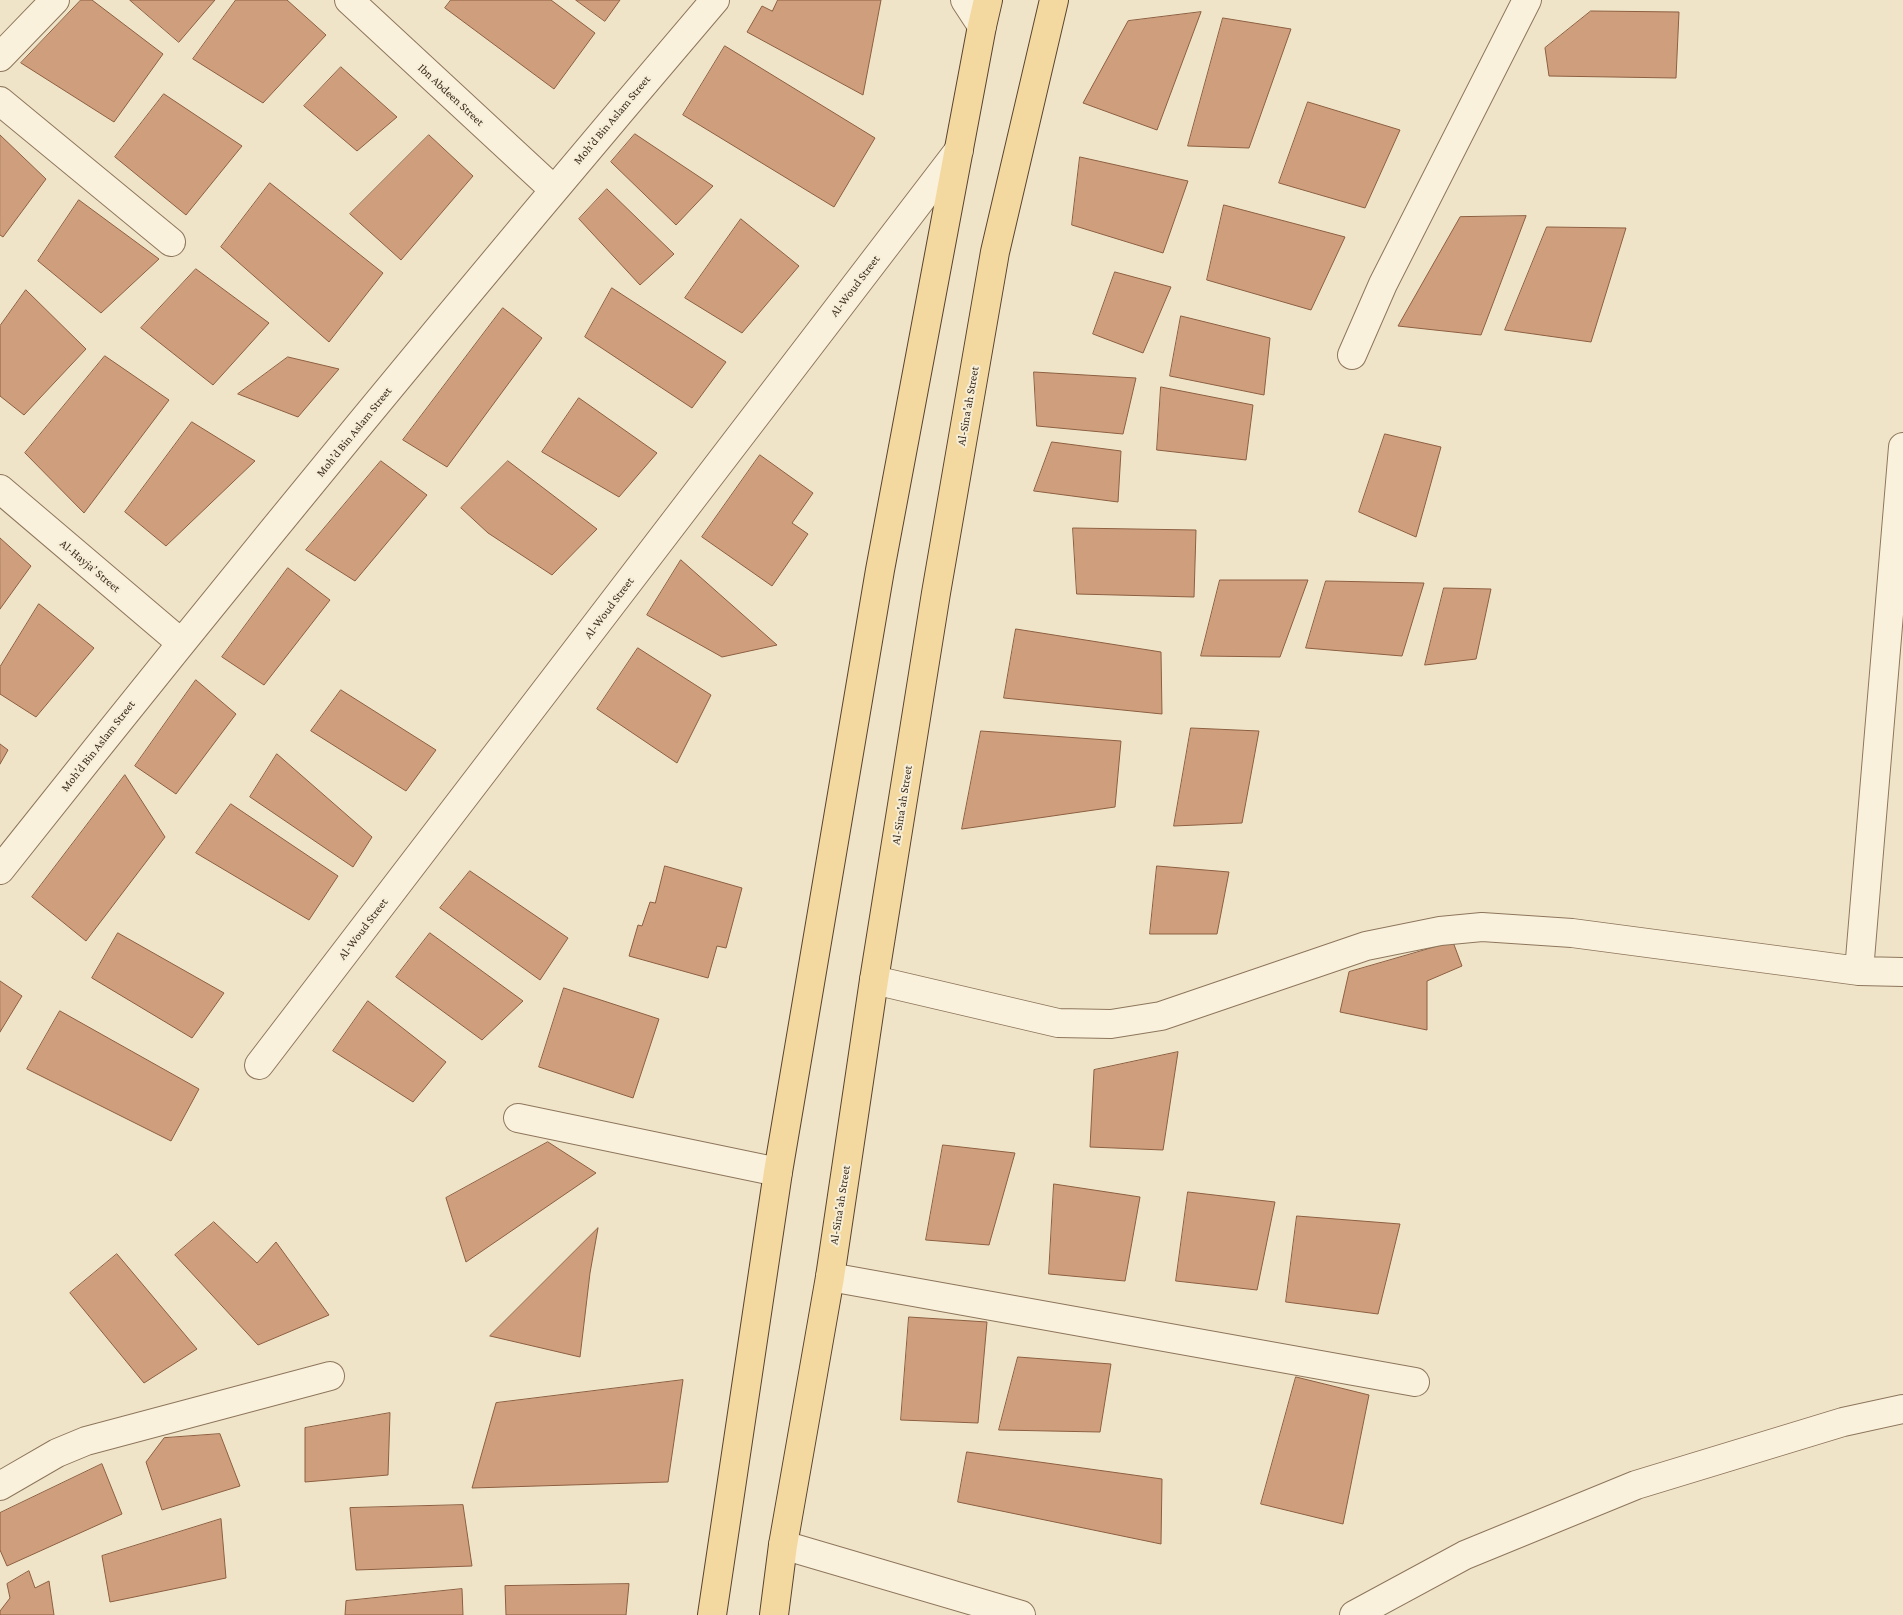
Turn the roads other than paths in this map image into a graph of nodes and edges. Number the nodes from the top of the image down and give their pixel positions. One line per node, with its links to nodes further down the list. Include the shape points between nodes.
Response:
1 (55, 0): 9 (street)
2 (349, 0): 12 (street, Ibn Abdeen Street)
3 (715, 0): 12 (street, Moh’d Bin Aslam Street)
4 (965, 0): 8 (street)
5 (988, 0): 8 (main road)
6 (1054, 0): 22 (main road, Al-Sina'ah Street, via 995,252)
7 (1527, 0): 14 (street, via 1383,284)
8 (982, 26): 11 (main road)
9 (0, 56)
10 (0, 101): 13 (street)
11 (959, 150): 23 (street, Al-Woud Street); 25 (main road, via 880,570)
12 (553, 189): 18 (street, Moh’d Bin Aslam Street)
13 (171, 242)
14 (1352, 355)
15 (1903, 447): 17 (street)
16 (0, 489): 18 (street, Al-Hayja’ Street)
17 (1901, 513): 20 (street)
18 (180, 642): 19 (street, Moh’d Bin Aslam Street)
19 (0, 870)
20 (1859, 971): 21 (street); 22 (street, via 1572,934 1482,927 1440,930 1366,946 1161,1016 1110,1024 1058,1023)
21 (1903, 972)
22 (874, 980): 26 (main road, Al-Sina'ah Street)
23 (259, 1066)
24 (518, 1118): 25 (street)
25 (778, 1172): 32 (main road)
26 (830, 1277): 28 (street); 31 (main road, Al-Sina'ah Street)
27 (330, 1376): 30 (street, via 86,1441 57,1453)
28 (1415, 1382)
29 (1903, 1409): 35 (street, via 1843,1422 1636,1485 1465,1555)
30 (0, 1486)
31 (783, 1545): 33 (main road, Al-Sina'ah Street); 34 (street)
32 (712, 1615)
33 (774, 1615)
34 (1021, 1615)
35 (1354, 1615)

